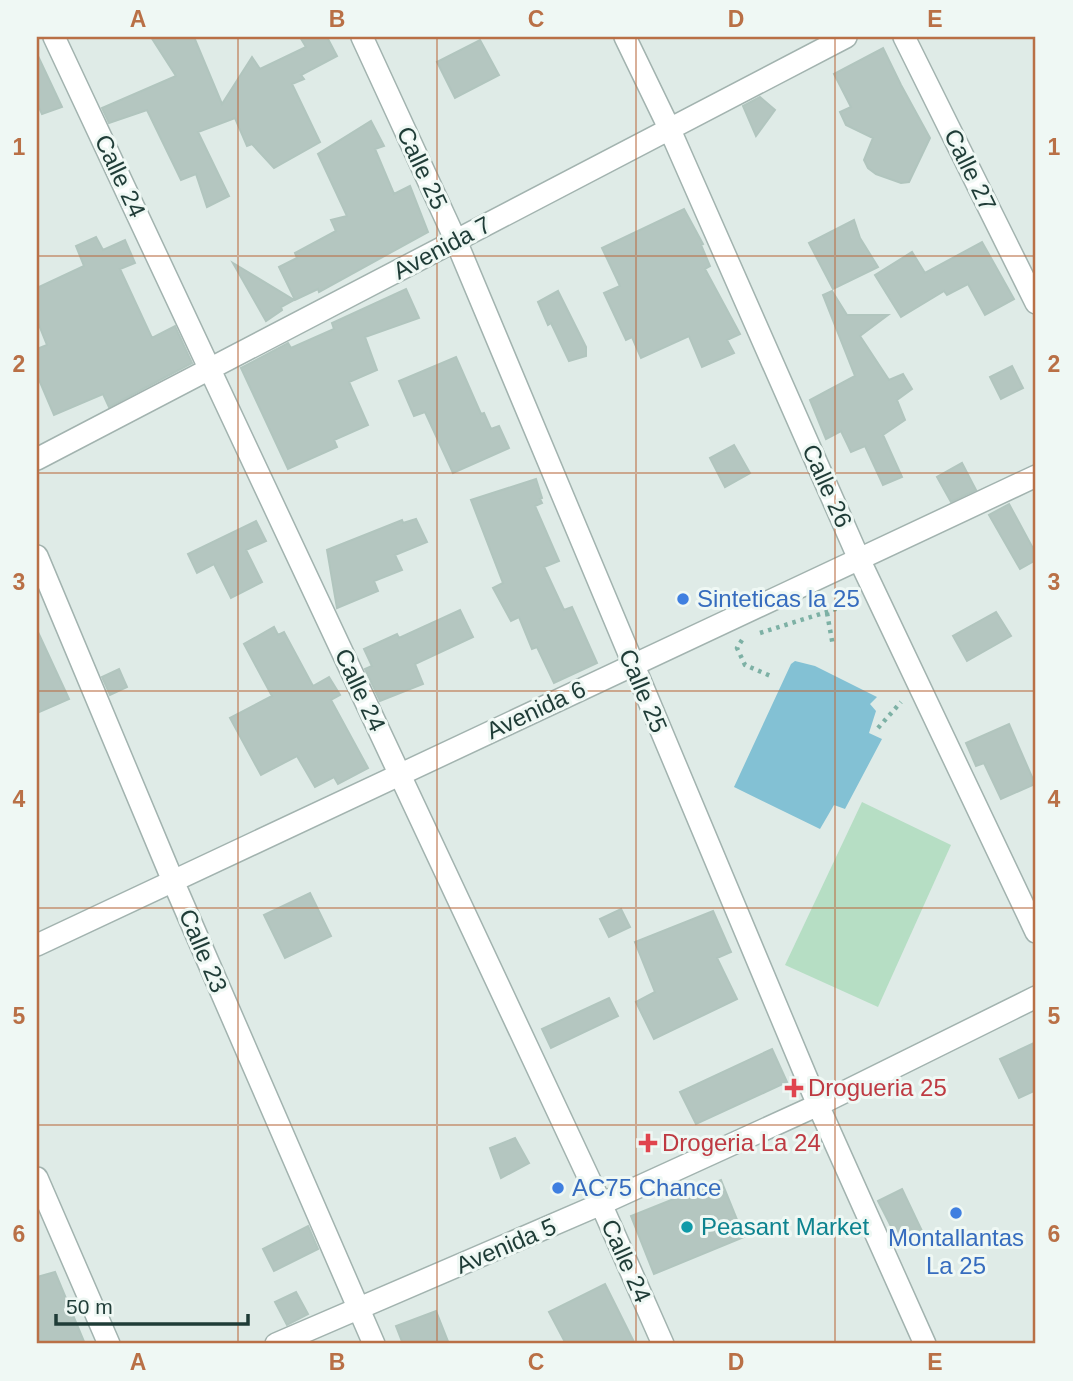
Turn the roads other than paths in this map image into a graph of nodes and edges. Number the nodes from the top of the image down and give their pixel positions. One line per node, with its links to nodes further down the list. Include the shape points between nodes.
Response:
1 (54, 37): 9 (street, Calle 24)
2 (362, 37): 7 (street, Calle 25)
3 (625, 37): 6 (street, Calle 26)
4 (846, 37): 6 (street, Avenida 7)
5 (904, 37): 8 (street, Calle 27)
6 (670, 130): 7 (street, Avenida 7); 13 (street, Calle 26)
7 (456, 241): 9 (street, Avenida 7); 14 (street, Calle 25)
8 (1036, 303)
9 (210, 370): 10 (street, Avenida 7); 15 (street, Calle 24)
10 (37, 459)
11 (1036, 475): 13 (street, Avenida 6)
12 (37, 556): 16 (street, Calle 23)
13 (859, 559): 14 (street, Avenida 6); 17 (street, Calle 26)
14 (632, 665): 15 (street, Avenida 6); 20 (street, Calle 25)
15 (400, 774): 16 (street, Avenida 6); 22 (street, Calle 24)
16 (173, 881): 18 (street, Avenida 6); 23 (street, Calle 23)
17 (1036, 932)
18 (37, 944)
19 (1036, 997): 20 (street, Avenida 5)
20 (818, 1105): 22 (street, Avenida 5); 28 (street, Calle 25)
21 (37, 1178): 24 (street)
22 (601, 1204): 23 (street, Avenida 5); 27 (street, Calle 24)
23 (358, 1310): 25 (street, Avenida 5); 26 (street, Calle 23)
24 (109, 1344)
25 (276, 1344)
26 (374, 1344)
27 (663, 1344)
28 (925, 1344)

